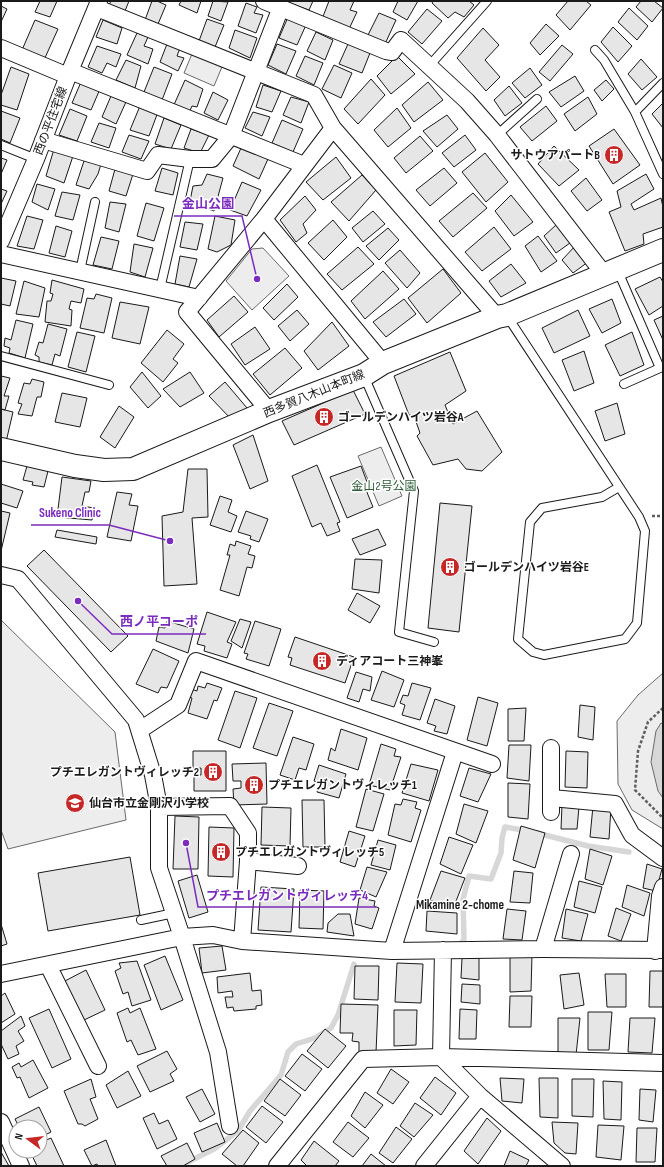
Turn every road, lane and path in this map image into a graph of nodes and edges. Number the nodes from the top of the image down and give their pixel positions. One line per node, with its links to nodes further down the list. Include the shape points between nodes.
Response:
1 (264, 1): 4 (street)
2 (487, 1): 7 (lane)
3 (98, 4): 8 (street); 9 (street, 西の平住宅線)
4 (281, 7): 7 (street, via 386,51 392,52 401,40); 8 (street)
5 (1, 48): 9 (street)
6 (595, 50): 12 (lane, via 604,60)
7 (430, 65): 14 (street, via 468,101)
8 (257, 71): 13 (street, via 314,95); 15 (street)
9 (69, 73): 15 (street); 16 (street, 西の平住宅線)
10 (663, 83): 12 (lane)
11 (537, 100): 14 (lane)
12 (635, 112): 21 (lane)
13 (333, 128): 20 (street); 32 (street)
14 (497, 135): 29 (street)
15 (231, 136): 19 (street, via 212,159); 20 (street)
16 (43, 140): 18 (street, 西の平住宅線); 19 (street, via 147,171 158,155)
17 (1, 145): 18 (lane)
18 (36, 159): 24 (street, 西の平住宅線)
19 (190, 159): 30 (lane)
20 (304, 164): 23 (street)
21 (663, 174)
22 (95, 202): 28 (lane)
23 (264, 219): 31 (street); 34 (street)
24 (5, 220): 25 (street, 西の平住宅線)
25 (1, 241)
26 (663, 250): 29 (street, 西多賀八木山本町線)
27 (1, 254): 28 (street)
28 (80, 271): 30 (street)
29 (610, 271): 32 (street, 西多賀八木山本町線); 35 (lane)
30 (160, 289): 31 (street)
31 (199, 298): 39 (street, via 187,312)
32 (502, 316): 34 (street, 西多賀八木山本町線); 41 (lane)
33 (1, 356): 38 (lane)
34 (383, 363): 36 (street, 西多賀八木山本町線)
35 (661, 371): 37 (lane)
36 (364, 375): 39 (street, 西多賀八木山本町線); 43 (lane, via 414,491 399,632)
37 (624, 384)
38 (109, 385)
39 (269, 411): 40 (street, 西多賀八木山本町線, via 133,469 104,470 75,466)
40 (1, 449)
41 (619, 487): 41 (lane, via 645,531 637,623 625,639 544,655 533,652 518,639 530,522 542,508 602,497)
42 (1, 575): 45 (street, via 18,579)
43 (434, 642)
44 (663, 708): 50 (path, via 648,722 638,751 635,790)
45 (136, 724): 47 (street, via 178,705 196,661); 49 (street, via 153,775)
46 (551, 748): 52 (street, via 551,805 615,804 632,835)
47 (455, 752): 48 (street); 62 (street)
48 (492, 764)
49 (159, 807): 53 (street, via 230,806 248,833); 56 (street, via 159,868)
50 (663, 818)
51 (571, 854): 60 (street)
52 (663, 858)
53 (248, 861): 54 (street); 59 (street)
54 (298, 866)
55 (663, 887): 63 (street, via 660,896)
56 (174, 913): 57 (lane); 58 (street)
57 (141, 920)
58 (182, 937): 59 (street, via 213,935); 64 (street); 71 (street, via 218,1052)
59 (242, 940): 62 (street)
60 (543, 949): 61 (street); 63 (street)
61 (443, 950): 62 (street); 66 (street)
62 (392, 951)
63 (659, 951)
64 (48, 965): 65 (street); 68 (street)
65 (1, 974)
66 (441, 1057): 67 (street); 69 (street); 73 (street, via 363,1059)
67 (663, 1063)
68 (98, 1066)
69 (480, 1096): 74 (street); 75 (street)
70 (1, 1122): 72 (street)
71 (230, 1126)
72 (21, 1166)
73 (277, 1166)
74 (424, 1166)
75 (562, 1166)

